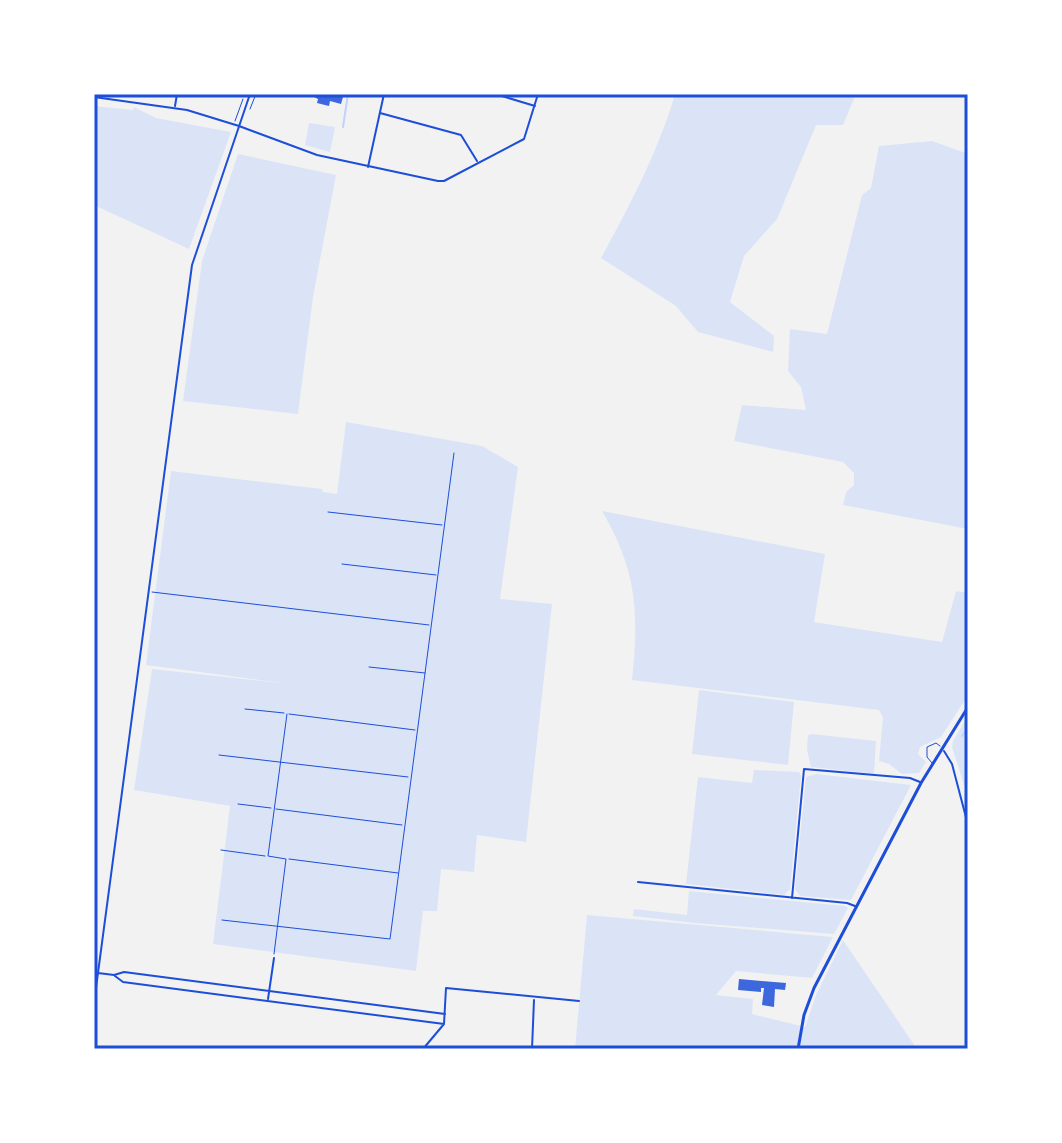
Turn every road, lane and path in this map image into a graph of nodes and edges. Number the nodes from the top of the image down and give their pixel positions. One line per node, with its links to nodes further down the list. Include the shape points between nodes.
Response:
1 (177, 94): 10 (street)
2 (245, 94): 13 (path)
3 (250, 94): 14 (street)
4 (256, 94): 11 (path)
5 (384, 94): 12 (street)
6 (495, 94): 9 (street)
7 (538, 94): 9 (street)
8 (94, 97): 10 (street)
9 (535, 106): 15 (street, via 524,139)
10 (175, 107): 13 (street)
11 (249, 112)
12 (380, 113): 15 (street, via 461,135); 16 (street)
13 (234, 124): 14 (street)
14 (239, 126): 16 (street, via 304,151); 22 (street, via 192,265)
15 (478, 163): 16 (street, via 444,181)
16 (368, 167)
17 (454, 453): 19 (path)
18 (328, 512): 19 (path)
19 (445, 526): 21 (path)
20 (342, 564): 21 (path)
21 (438, 576): 23 (path)
22 (148, 592): 23 (path); 51 (street)
23 (432, 626): 25 (path)
24 (369, 667): 25 (path)
25 (425, 673): 29 (path)
26 (968, 707): 30 (street)
27 (245, 709): 28 (path)
28 (287, 714): 29 (path); 32 (path)
29 (417, 730): 34 (path)
30 (941, 749): 33 (street); 33 (lane, via 936,743 927,747); 38 (street, via 952,761)
31 (219, 755): 32 (path)
32 (281, 761): 34 (path); 37 (path)
33 (933, 763): 35 (street)
34 (411, 777): 39 (path)
35 (921, 783): 46 (street, via 804,769); 47 (street)
36 (238, 804): 37 (path)
37 (274, 809): 39 (path); 42 (path)
38 (966, 809): 40 (street)
39 (405, 825): 44 (path)
40 (968, 825)
41 (221, 850): 42 (path)
42 (268, 856): 43 (path)
43 (286, 859): 44 (path); 49 (path)
44 (398, 873): 49 (path, via 390,939)
45 (638, 882): 46 (street)
46 (792, 898): 47 (street)
47 (856, 907): 62 (street, via 808,1000)
48 (222, 920): 49 (path)
49 (277, 926): 50 (path)
50 (274, 958): 53 (street)
51 (98, 973): 52 (street); 57 (street)
52 (114, 975): 53 (street); 55 (street, via 123,982)
53 (269, 990): 55 (street); 58 (street)
54 (534, 998): 56 (street); 58 (street, via 446,988); 61 (street)
55 (268, 1000): 59 (street)
56 (579, 1001)
57 (94, 1003)
58 (445, 1014): 59 (street)
59 (444, 1024): 60 (street)
60 (423, 1049)
61 (532, 1049)
62 (798, 1049)

